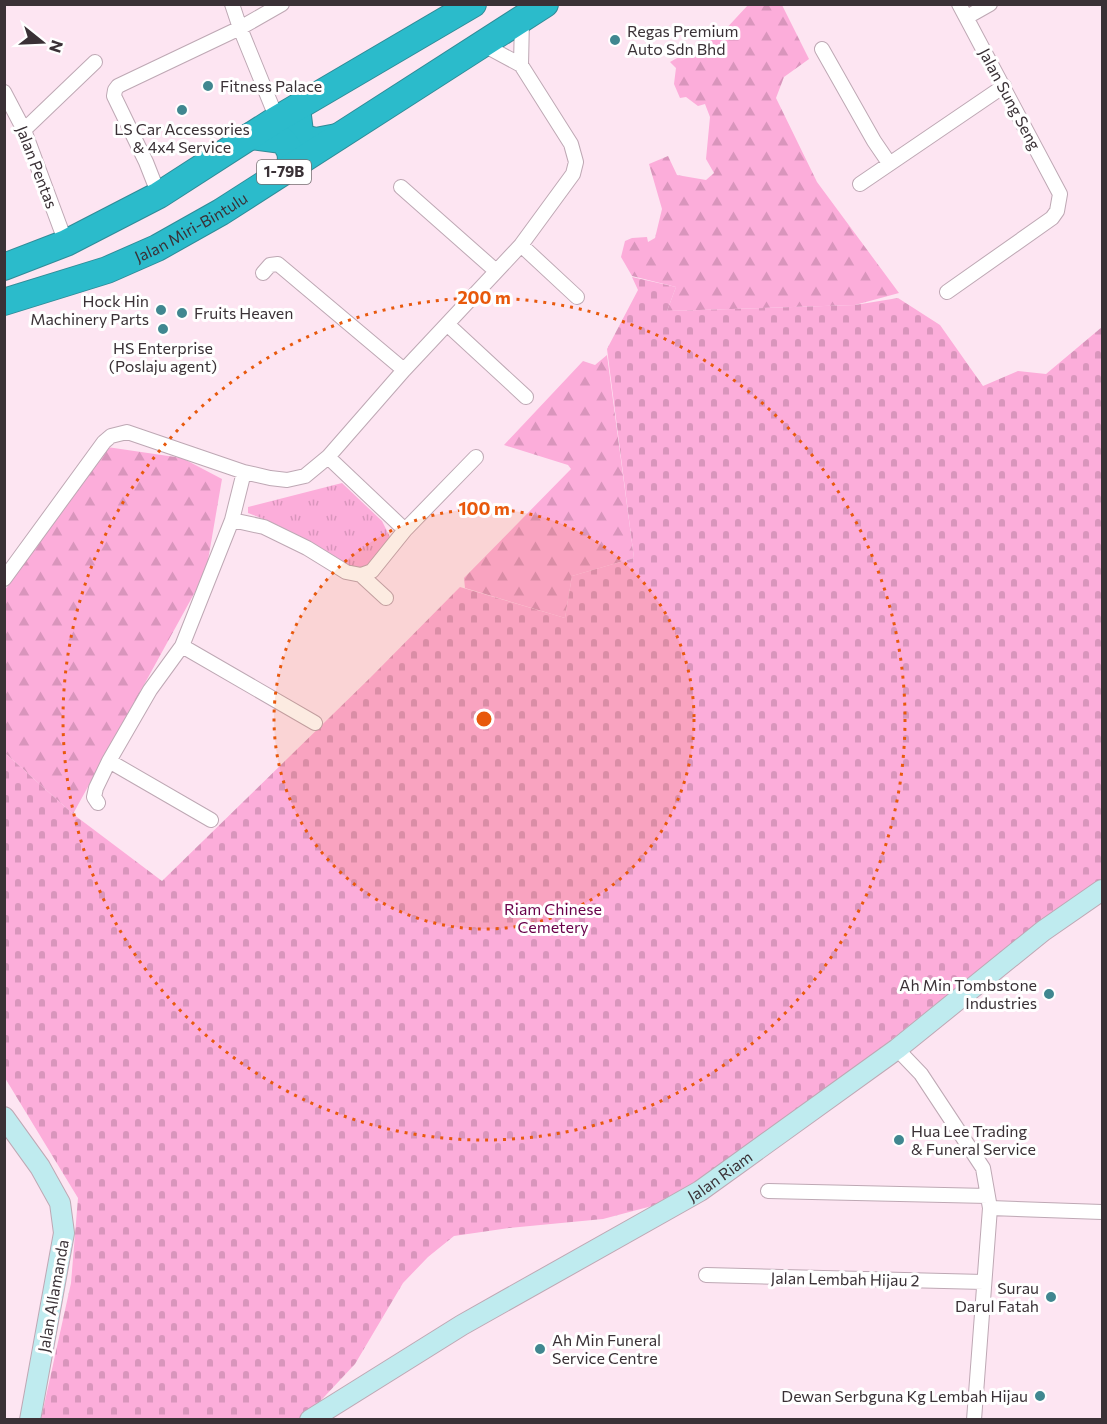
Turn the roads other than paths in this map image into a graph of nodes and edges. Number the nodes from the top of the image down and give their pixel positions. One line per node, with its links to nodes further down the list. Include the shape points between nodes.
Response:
1 (232, 4): 9 (street)
2 (282, 4): 9 (street)
3 (473, 4): 16 (highway)
4 (544, 4): 8 (highway, Jalan Miri-Bintulu / 1-79B)
5 (959, 4): 7 (street, Jalan Sung Seng)
6 (990, 4): 7 (street)
7 (967, 17): 14 (street, Jalan Sung Seng)
8 (522, 19): 10 (highway, Jalan Miri-Bintulu / 1-79B); 13 (street)
9 (240, 28): 16 (street); 24 (street, via 115,90 114,96)
10 (482, 44): 13 (street); 19 (highway, Jalan Miri-Bintulu / 1-79B)
11 (822, 49): 20 (street)
12 (95, 62): 17 (street)
13 (521, 65): 26 (street, via 558,121 576,162 573,174)
14 (1004, 86): 20 (street); 30 (street, Jalan Sung Seng, via 1060,194 1057,211 1052,219)
15 (4, 92): 17 (street, Jalan Pentas)
16 (287, 113): 18 (highway); 19 (highway, via 304,138 316,141)
17 (24, 130): 25 (street, Jalan Pentas)
18 (250, 136): 21 (highway, via 282,140 292,155); 24 (highway)
19 (340, 136): 21 (highway, Jalan Miri-Bintulu / 1-79B)
20 (889, 163): 22 (street)
21 (290, 168): 32 (highway, Jalan Miri-Bintulu / 1-79B, via 157,248 107,270)
22 (860, 184)
23 (401, 187): 28 (street)
24 (159, 195): 25 (highway)
25 (66, 243): 27 (highway)
26 (521, 244): 28 (street); 31 (street)
27 (4, 267)
28 (496, 271): 33 (street)
29 (263, 273): 34 (street, via 270,265 278,264)
30 (947, 291)
31 (577, 297)
32 (4, 302)
33 (447, 324): 34 (street); 35 (street)
34 (405, 370): 36 (street)
35 (525, 397)
36 (328, 457): 38 (street, via 305,476 287,480); 40 (street)
37 (476, 457): 40 (street)
38 (244, 471): 39 (street); 42 (street, via 127,432 111,436)
39 (232, 520): 41 (street, via 264,527 346,572); 44 (street)
40 (405, 530): 41 (street, via 372,571)
41 (361, 575): 43 (street)
42 (4, 579)
43 (386, 598)
44 (182, 646): 45 (street); 46 (street, via 150,690)
45 (315, 723)
46 (110, 761): 47 (street, via 96,788 94,797); 48 (street)
47 (98, 803)
48 (210, 820)
49 (1102, 890): 50 (main road, Jalan Riam, via 1043,931)
50 (897, 1049): 53 (street, via 921,1074 972,1148 983,1168); 58 (main road, Jalan Riam, via 700,1191 462,1324)
51 (4, 1117): 57 (main road, Jalan Allamanda, via 60,1203 64,1233)
52 (768, 1191): 53 (street)
53 (989, 1202): 54 (street); 56 (street)
54 (1102, 1212)
55 (706, 1275): 56 (street, Jalan Lembah Hijau 2)
56 (984, 1282): 59 (street)
57 (30, 1419)
58 (310, 1419)
59 (974, 1419)

